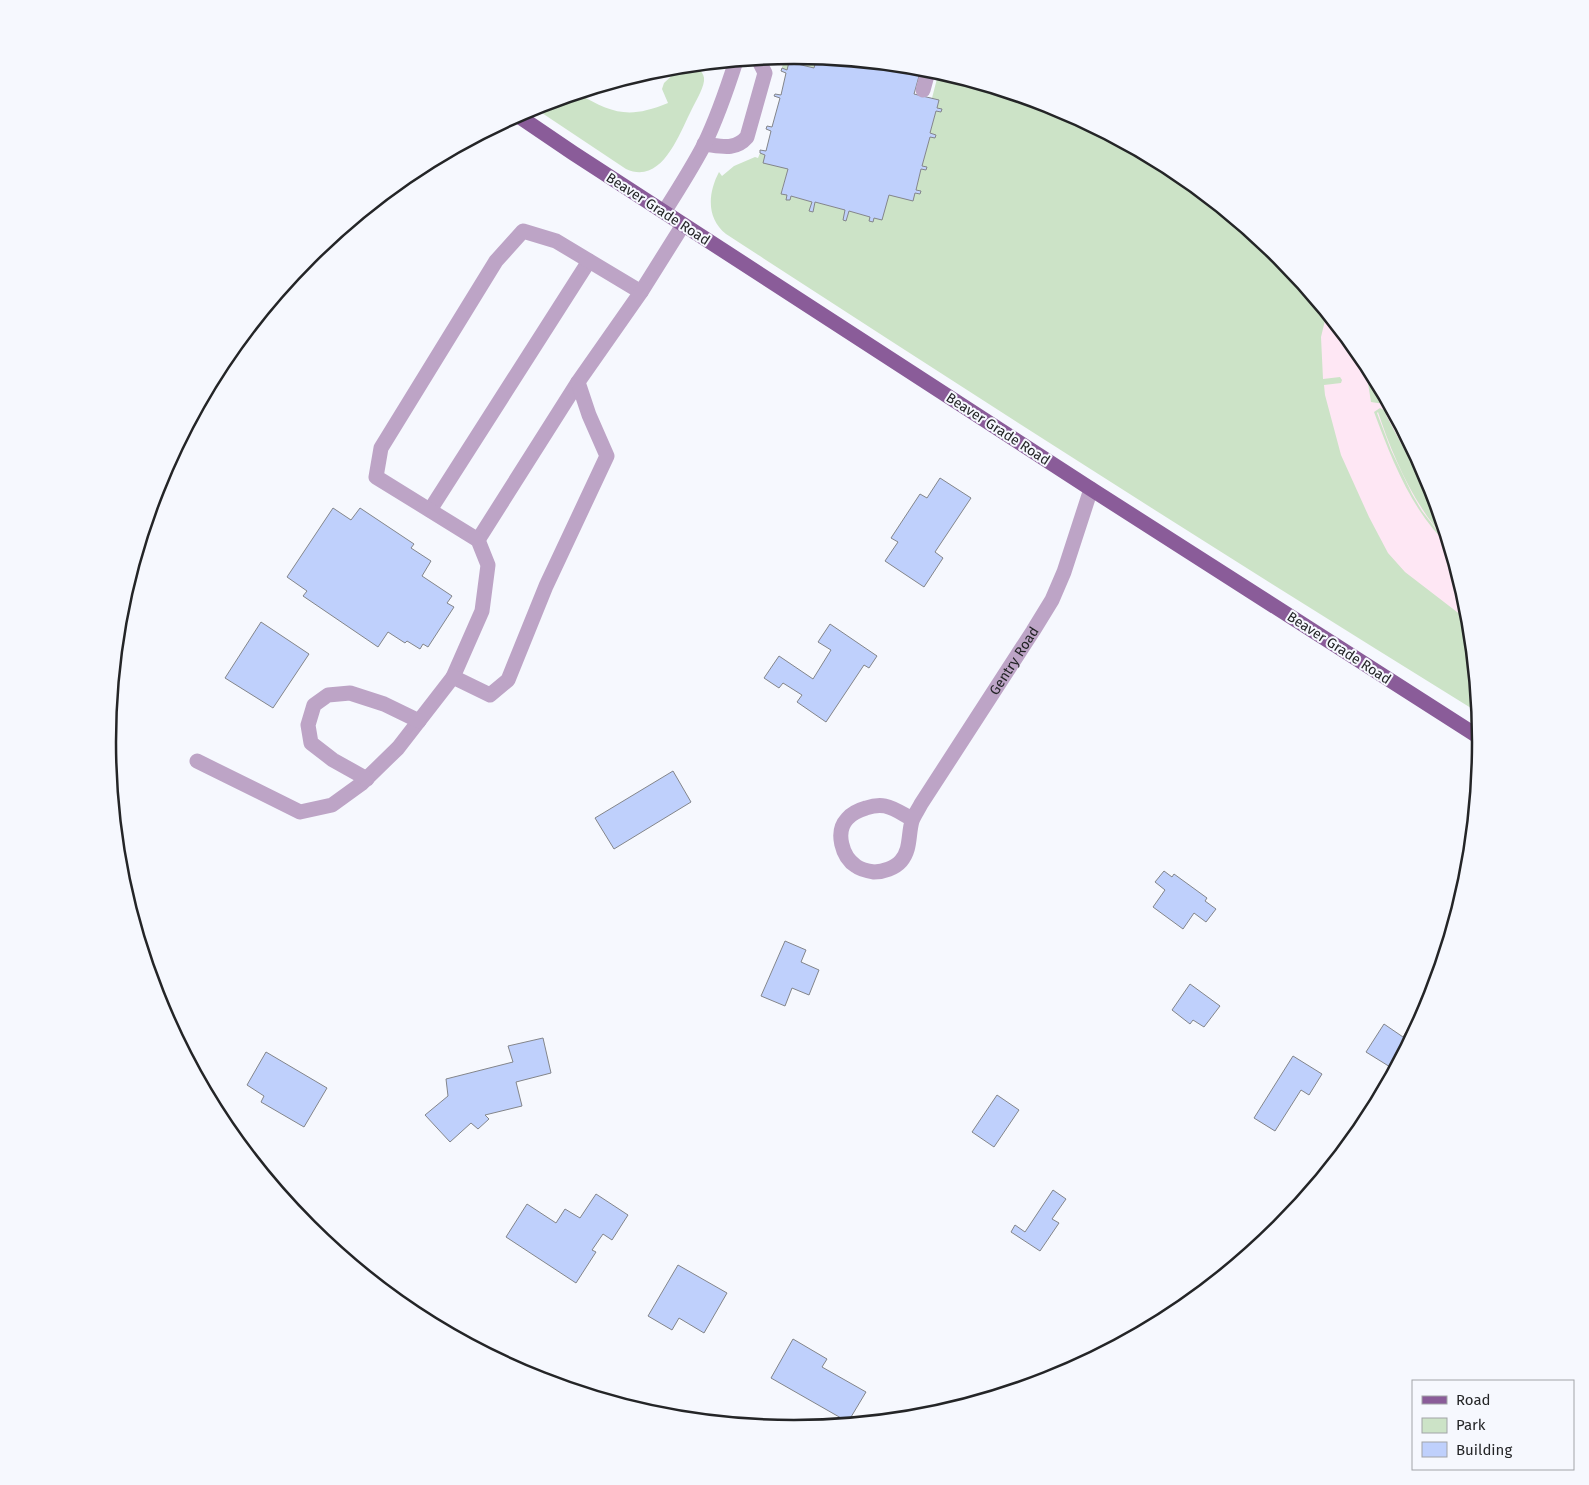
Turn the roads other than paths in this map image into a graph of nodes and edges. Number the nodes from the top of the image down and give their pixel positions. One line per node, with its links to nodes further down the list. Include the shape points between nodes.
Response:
1 (761, 65): 6 (street, via 765,73 747,136 740,144 729,148)
2 (734, 67): 6 (street, via 722,105)
3 (927, 77): 4 (street)
4 (923, 90)
5 (524, 120): 7 (main road, Beaver Grade Road)
6 (704, 144): 7 (street)
7 (664, 212): 8 (main road, Beaver Grade Road)
8 (683, 224): 10 (street); 12 (main road, Beaver Grade Road)
9 (589, 261): 10 (street); 13 (street); 13 (street, via 556,241 523,231 496,261 380,448 376,477)
10 (641, 292): 11 (street)
11 (578, 382): 14 (street); 15 (street, via 608,456 546,586 508,680 490,696)
12 (1091, 489): 17 (main road, Beaver Grade Road); 20 (street, Gentry Road, via 1052,600)
13 (430, 510): 14 (street)
14 (478, 540): 15 (street, via 488,565 482,611)
15 (452, 677): 16 (street)
16 (419, 721): 19 (street); 19 (street, via 384,704 350,693 328,695 314,706 308,725 311,743)
17 (1473, 733)
18 (197, 761): 19 (street, via 300,812 332,805)
19 (367, 779)
20 (912, 820): 20 (street, Gentry Road, via 908,851 900,862 888,869 866,871 855,866 842,846 846,819 858,810 884,806)

